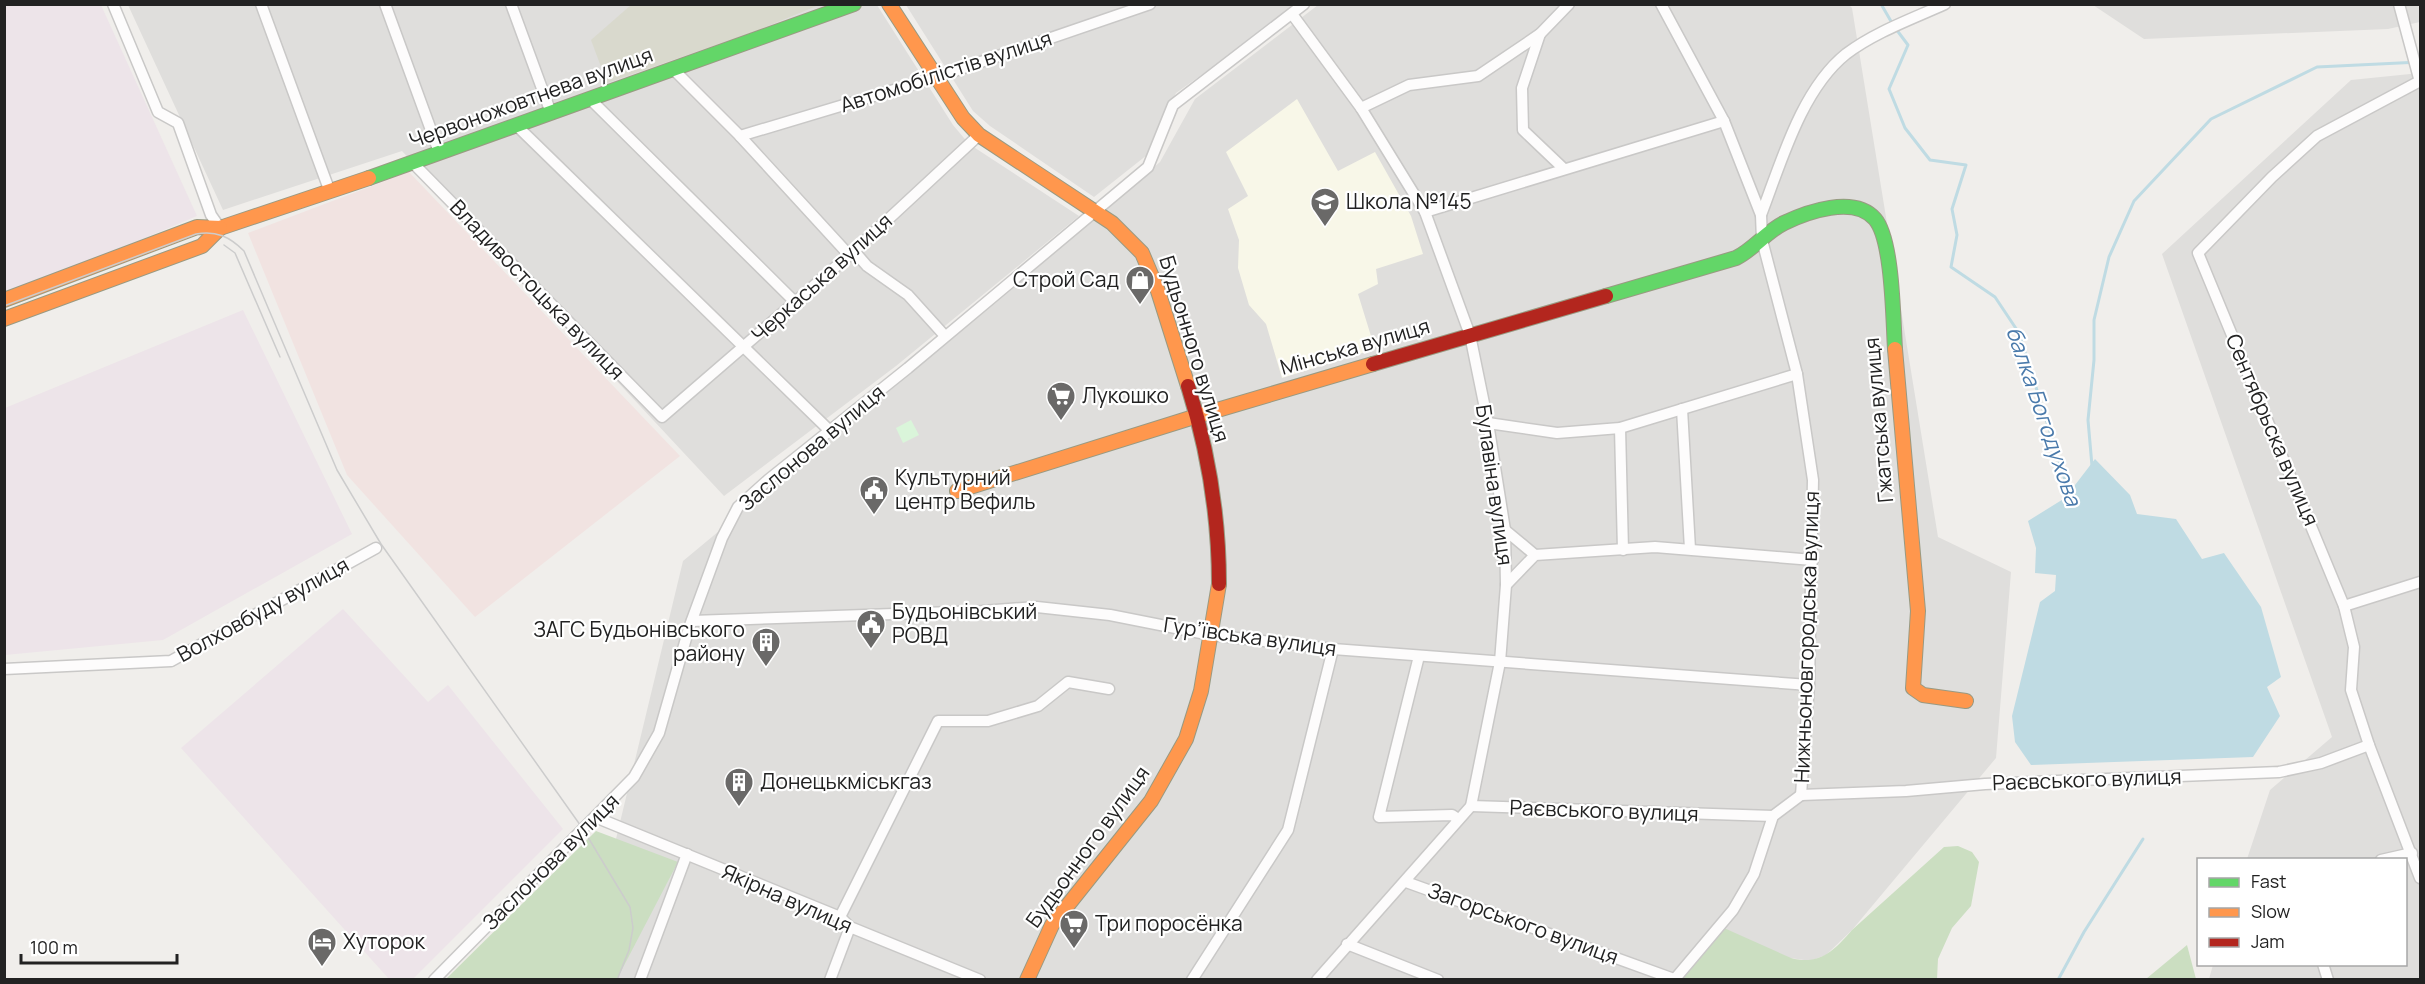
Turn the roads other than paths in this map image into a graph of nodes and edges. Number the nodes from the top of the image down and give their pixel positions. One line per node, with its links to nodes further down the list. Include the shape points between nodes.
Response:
1 (113, 4): 32 (street, via 158,112 178,123 211,215)
2 (261, 4): 28 (street)
3 (385, 4): 25 (street)
4 (511, 4): 20 (street)
5 (854, 4): 15 (main road, Червоножовтнева вулиця)
6 (889, 4): 16 (main road, Будьонного вулиця)
7 (1150, 4): 16 (street, Автомобілістів вулиця)
8 (1304, 4): 13 (street, Заслонова вулиця)
9 (1569, 4): 14 (street)
10 (1661, 4): 21 (street, Нижньоновгородська вулиця)
11 (1945, 4): 31 (street, via 1879,34 1846,55 1819,82 1796,125)
12 (2399, 4): 17 (street)
13 (1292, 14): 19 (street, Булавіна вулиця); 29 (street, Заслонова вулиця, via 1173,105 1148,167)
14 (1540, 34): 19 (street, via 1478,76 1409,85); 27 (street, via 1522,88 1523,130)
15 (674, 69): 18 (main road, Червоножовтнева вулиця); 24 (street)
16 (937, 77): 23 (main road, Будьонного вулиця, via 963,118); 24 (street, Автомобілістів вулиця)
17 (2420, 81): 57 (street, Сентябрьска вулиця, via 2317,136 2198,253)
18 (590, 99): 20 (main road, Червоножовтнева вулиця); 36 (street)
19 (1361, 108): 30 (street, Булавіна вулиця)
20 (550, 113): 22 (main road, Червоножовтнева вулиця)
21 (1724, 122): 27 (street); 31 (street, Нижньоновгородська вулиця)
22 (516, 125): 25 (main road, Червоножовтнева вулиця); 40 (street)
23 (980, 135): 29 (main road, Будьонного вулиця); 34 (street, Черкаська вулиця)
24 (740, 136): 34 (street)
25 (439, 152): 26 (main road, Червоножовтнева вулиця)
26 (412, 162): 28 (main road, Червоножовтнева вулиця); 44 (street, Владивостоцька вулиця)
27 (1564, 169): 30 (street)
28 (330, 192): 32 (main road, Червоножовтнева вулиця)
29 (1094, 210): 39 (street, Заслонова вулиця); 43 (main road, Будьонного вулиця, via 1142,253 1158,291)
30 (1425, 212): 38 (street, Булавіна вулиця)
31 (1761, 215): 33 (street, Нижньоновгородська вулиця)
32 (220, 228): 35 (main road, Червоножовтнева вулиця, via 198,227); 37 (main road, Червоножовтнева вулиця, via 202,246)
33 (1762, 240): 38 (main road, Мінська вулиця, via 1736,258); 41 (street, Нижньоновгородська вулиця); 66 (main road, Гжатська вулиця, via 1772,231 1829,207 1860,210 1873,218 1879,228 1887,251 1918,611 1913,688 1923,695)
34 (851, 253): 36 (street, Черкаська вулиця); 39 (street, via 908,295)
35 (4, 300)
36 (795, 303): 40 (street, Черкаська вулиця)
37 (4, 319)
38 (1470, 335): 43 (main road, Мінська вулиця); 45 (street, Булавіна вулиця)
39 (945, 336): 47 (street, Заслонова вулиця)
40 (744, 347): 44 (street, Черкаська вулиця); 47 (street)
41 (1797, 374): 42 (street); 54 (street, Нижньоновгородська вулиця, via 1814,480)
42 (1682, 409): 46 (street); 51 (street)
43 (1197, 416): 48 (main road, Мінська вулиця); 59 (main road, Будьонного вулиця, via 1219,542 1219,585)
44 (662, 417)
45 (1488, 423): 46 (street, via 1557,433); 49 (street, Булавіна вулиця)
46 (1620, 428): 52 (street)
47 (830, 430): 58 (street, Заслонова вулиця, via 738,507 722,538)
48 (957, 491)
49 (1505, 530): 53 (street); 56 (street, Булавіна вулиця)
50 (376, 548): 63 (street, Волховбуду вулиця, via 171,661)
51 (1690, 549): 52 (street); 54 (street)
52 (1623, 550): 53 (street)
53 (1535, 555): 56 (street)
54 (1813, 560): 64 (street, Нижньоновгородська вулиця)
55 (2421, 582): 57 (street)
56 (1506, 585): 62 (street, Булавіна вулиця)
57 (2344, 606): 67 (street, Сентябрьска вулиця, via 2354,647 2350,690)
58 (692, 621): 59 (street, Гур’ївська вулиця, via 1037,607 1110,615); 71 (street, Заслонова вулиця, via 659,733 634,777)
59 (1211, 635): 60 (street, Гур’ївська вулиця); 86 (main road, Будьонного вулиця, via 1201,691 1186,739 1151,801 1052,925)
60 (1333, 649): 61 (street, Гур’ївська вулиця); 87 (street, via 1288,830)
61 (1419, 656): 62 (street, Гур’ївська вулиця); 72 (street, via 1379,817 1452,815)
62 (1500, 662): 64 (street, Гур’ївська вулиця); 69 (street, Булавіна вулиця)
63 (4, 669)
64 (1809, 685): 68 (street, Нижньоновгородська вулиця)
65 (1109, 689): 78 (street, via 1068,682 1038,706 988,721 938,721)
66 (1966, 701)
67 (2368, 745): 68 (street, Раєвського вулиця, via 2321,763 2279,772); 73 (street, Сентябрьска вулиця)
68 (1801, 795): 70 (street)
69 (1471, 806): 70 (street, Раєвського вулиця); 72 (street)
70 (1773, 816): 81 (street, via 1754,874 1733,910)
71 (595, 817): 74 (street, Якірна вулиця); 82 (street, Заслонова вулиця)
72 (1458, 819): 77 (street)
73 (2412, 853): 75 (street); 76 (street, Сентябрьска вулиця)
74 (687, 854): 78 (street, Якірна вулиця); 83 (street)
75 (2390, 858)
76 (2421, 878)
77 (1406, 882): 80 (street); 81 (street, Загорського вулиця)
78 (840, 917): 79 (street, Якірна вулиця)
79 (850, 927): 84 (street); 85 (street, Якірна вулиця)
80 (1347, 944): 88 (street); 89 (street)
81 (1674, 979)
82 (434, 980)
83 (640, 980)
84 (830, 980)
85 (980, 980)
86 (1027, 980)
87 (1192, 980)
88 (1317, 980)
89 (1438, 980)

